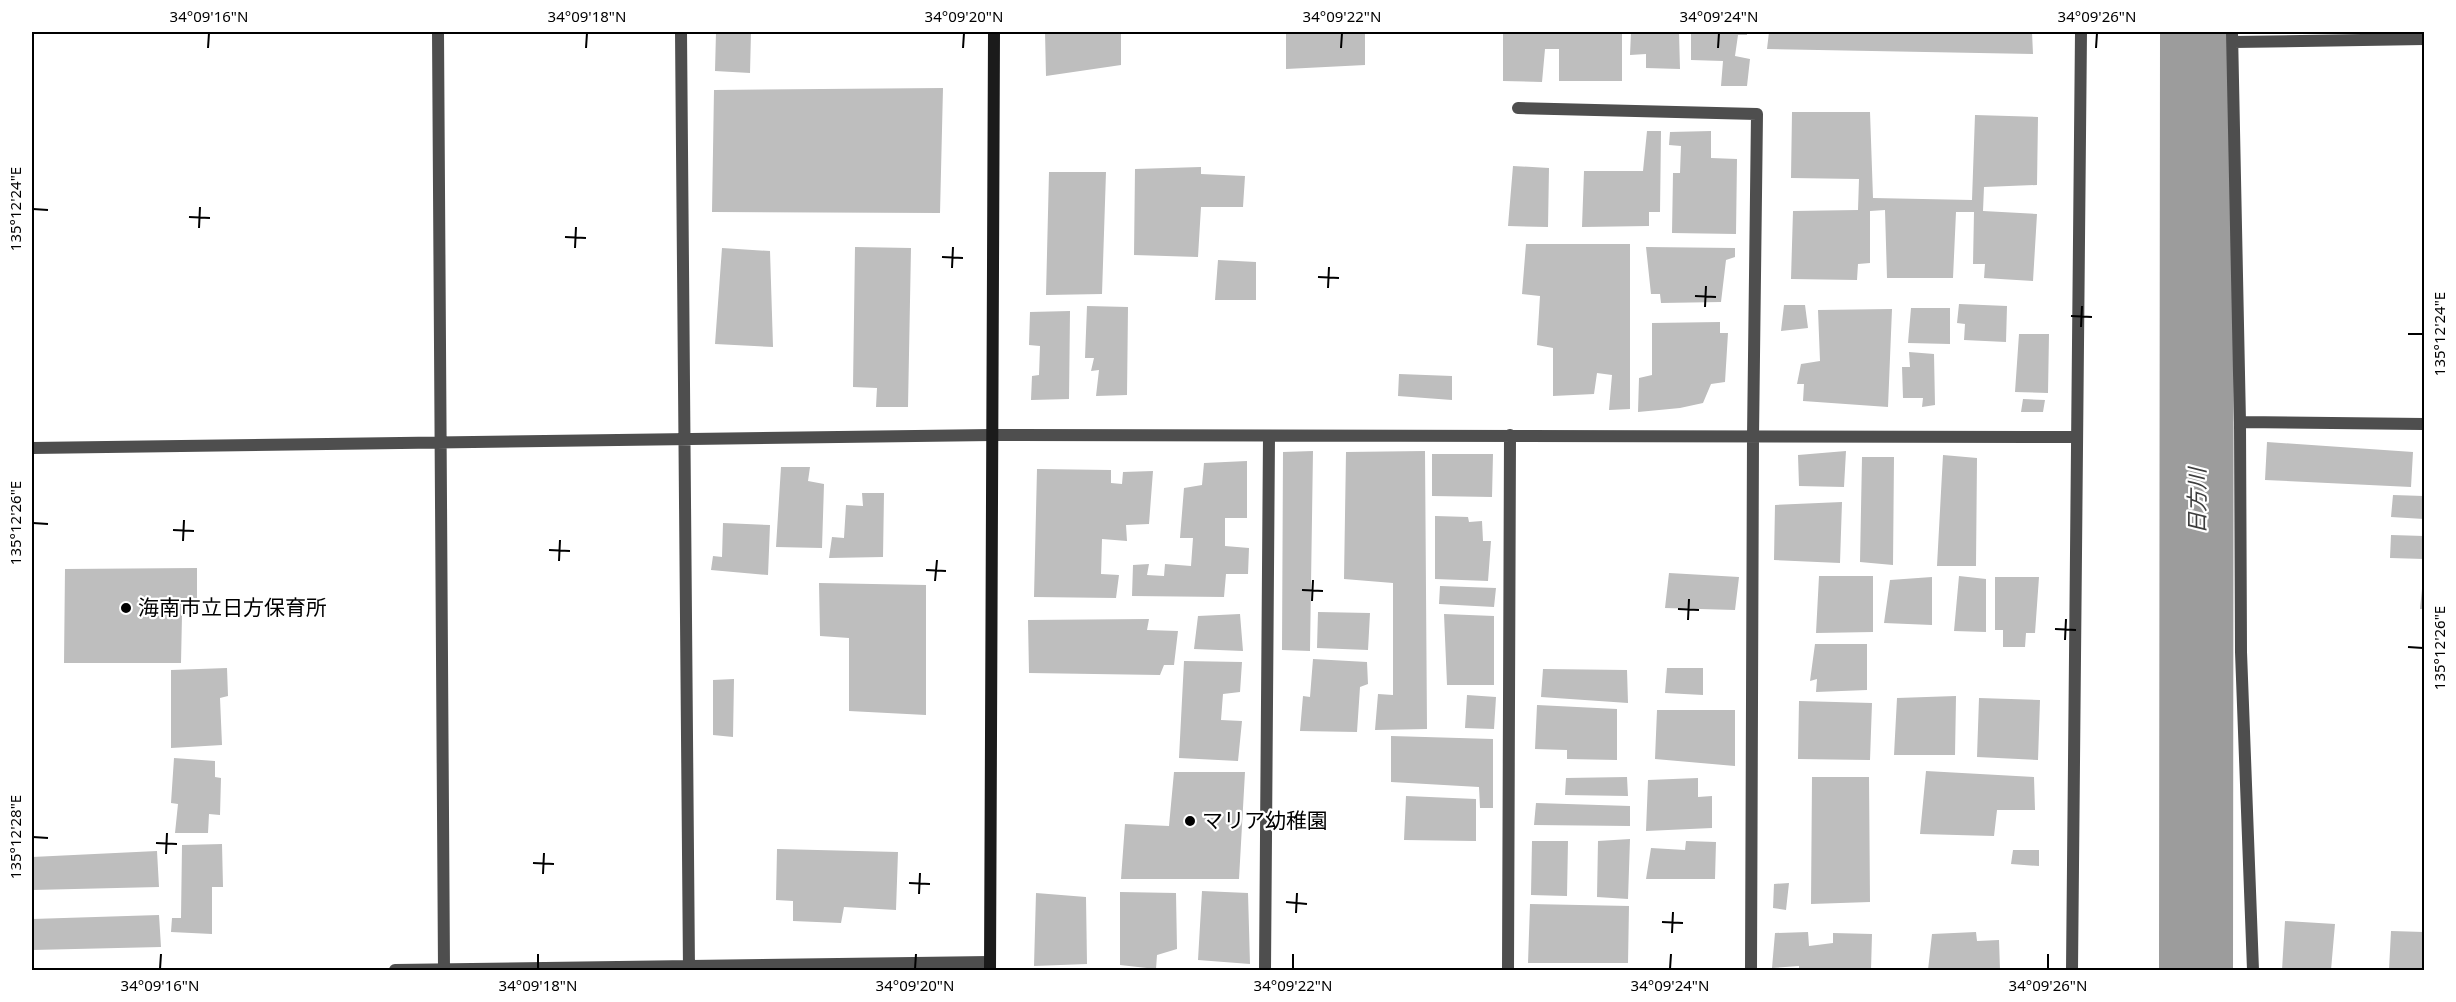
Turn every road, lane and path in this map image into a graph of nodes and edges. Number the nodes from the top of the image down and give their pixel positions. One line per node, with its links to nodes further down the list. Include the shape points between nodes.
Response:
1 (438, 32): 16 (street)
2 (681, 32): 15 (street)
3 (994, 32): 10 (street)
4 (2081, 32): 14 (street)
5 (2232, 37): 6 (street); 8 (street)
6 (2424, 39)
7 (1518, 108): 13 (street, via 1756,114)
8 (2240, 422): 9 (street); 26 (street, via 2241,652)
9 (2424, 424)
10 (992, 435): 12 (street); 15 (street); 18 (street)
11 (1510, 435): 12 (street); 13 (street); 23 (street)
12 (1269, 436): 22 (street)
13 (1753, 437): 14 (street); 24 (street)
14 (2077, 437): 25 (street)
15 (684, 440): 16 (street); 19 (street)
16 (440, 442): 17 (street); 21 (street)
17 (32, 448)
18 (990, 966): 19 (street)
19 (689, 968): 21 (street)
20 (395, 970): 21 (street)
21 (444, 970)
22 (1265, 970)
23 (1508, 970)
24 (1752, 970)
25 (2072, 970)
26 (2253, 970)

